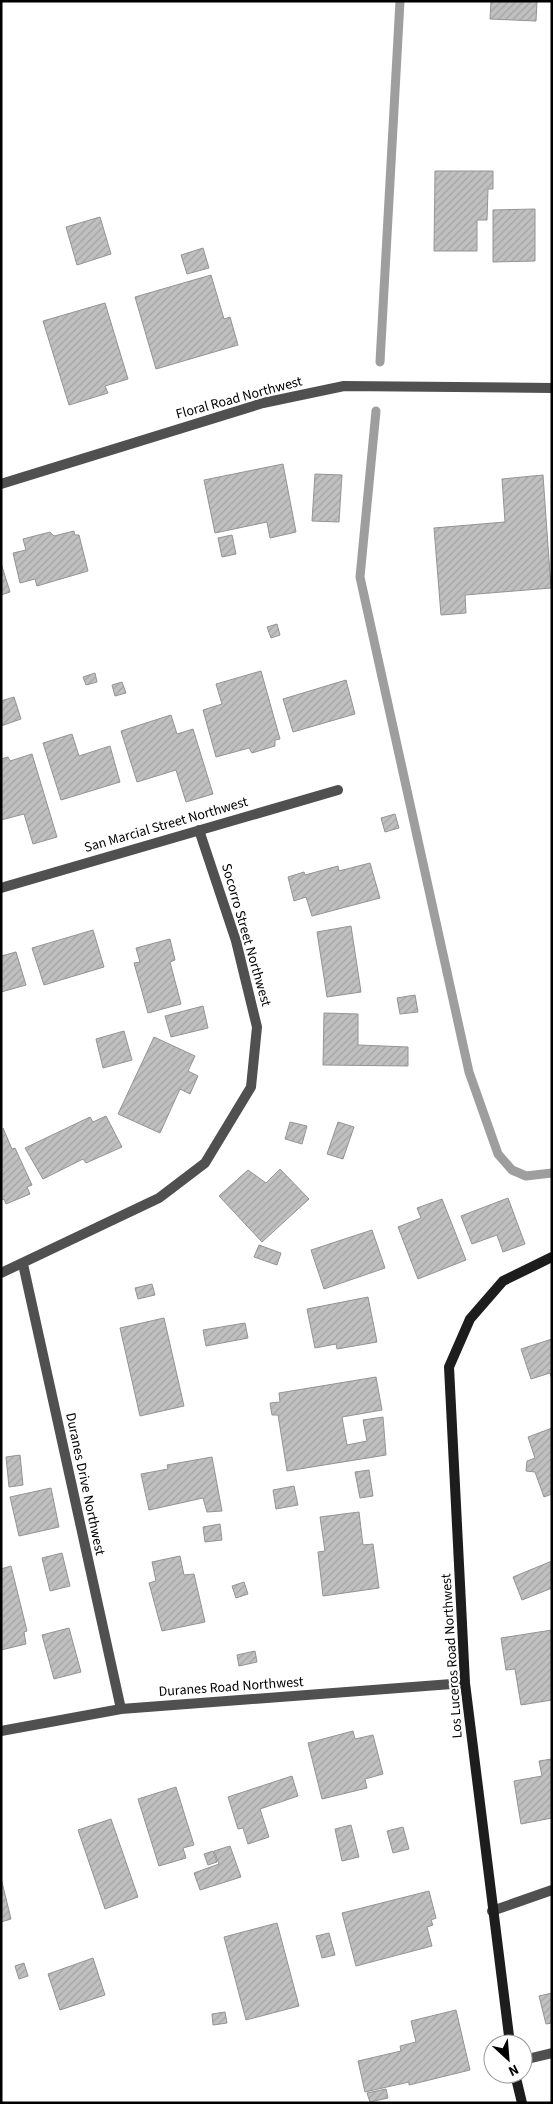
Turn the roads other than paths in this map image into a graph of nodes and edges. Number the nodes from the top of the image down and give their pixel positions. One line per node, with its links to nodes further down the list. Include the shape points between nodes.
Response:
1 (552, 388): 2 (street, Floral Road Northwest, via 344,386 263,403)
2 (1, 484)
3 (338, 790): 4 (street, San Marcial Street Northwest)
4 (200, 830): 5 (street, San Marcial Street Northwest); 7 (street, Socorro Street Northwest, via 236,941 258,1027 251,1087 205,1164 159,1198)
5 (1, 888)
6 (552, 1257): 9 (street, Los Luceros Road Northwest, via 503,1281 470,1318 449,1367)
7 (23, 1264): 8 (street, Socorro Street Northwest); 10 (street, Duranes Drive Northwest)
8 (1, 1272)
9 (465, 1683): 10 (street, Duranes Road Northwest); 13 (street, Los Luceros Road Northwest)
10 (121, 1709): 11 (street, Duranes Road Northwest)
11 (1, 1731)
12 (552, 1890): 13 (street)
13 (492, 1911): 14 (street, Los Luceros Road Northwest)
14 (509, 2034)
15 (552, 2053): 16 (street)
16 (533, 2058)
17 (517, 2084): 18 (street)
18 (522, 2103)

